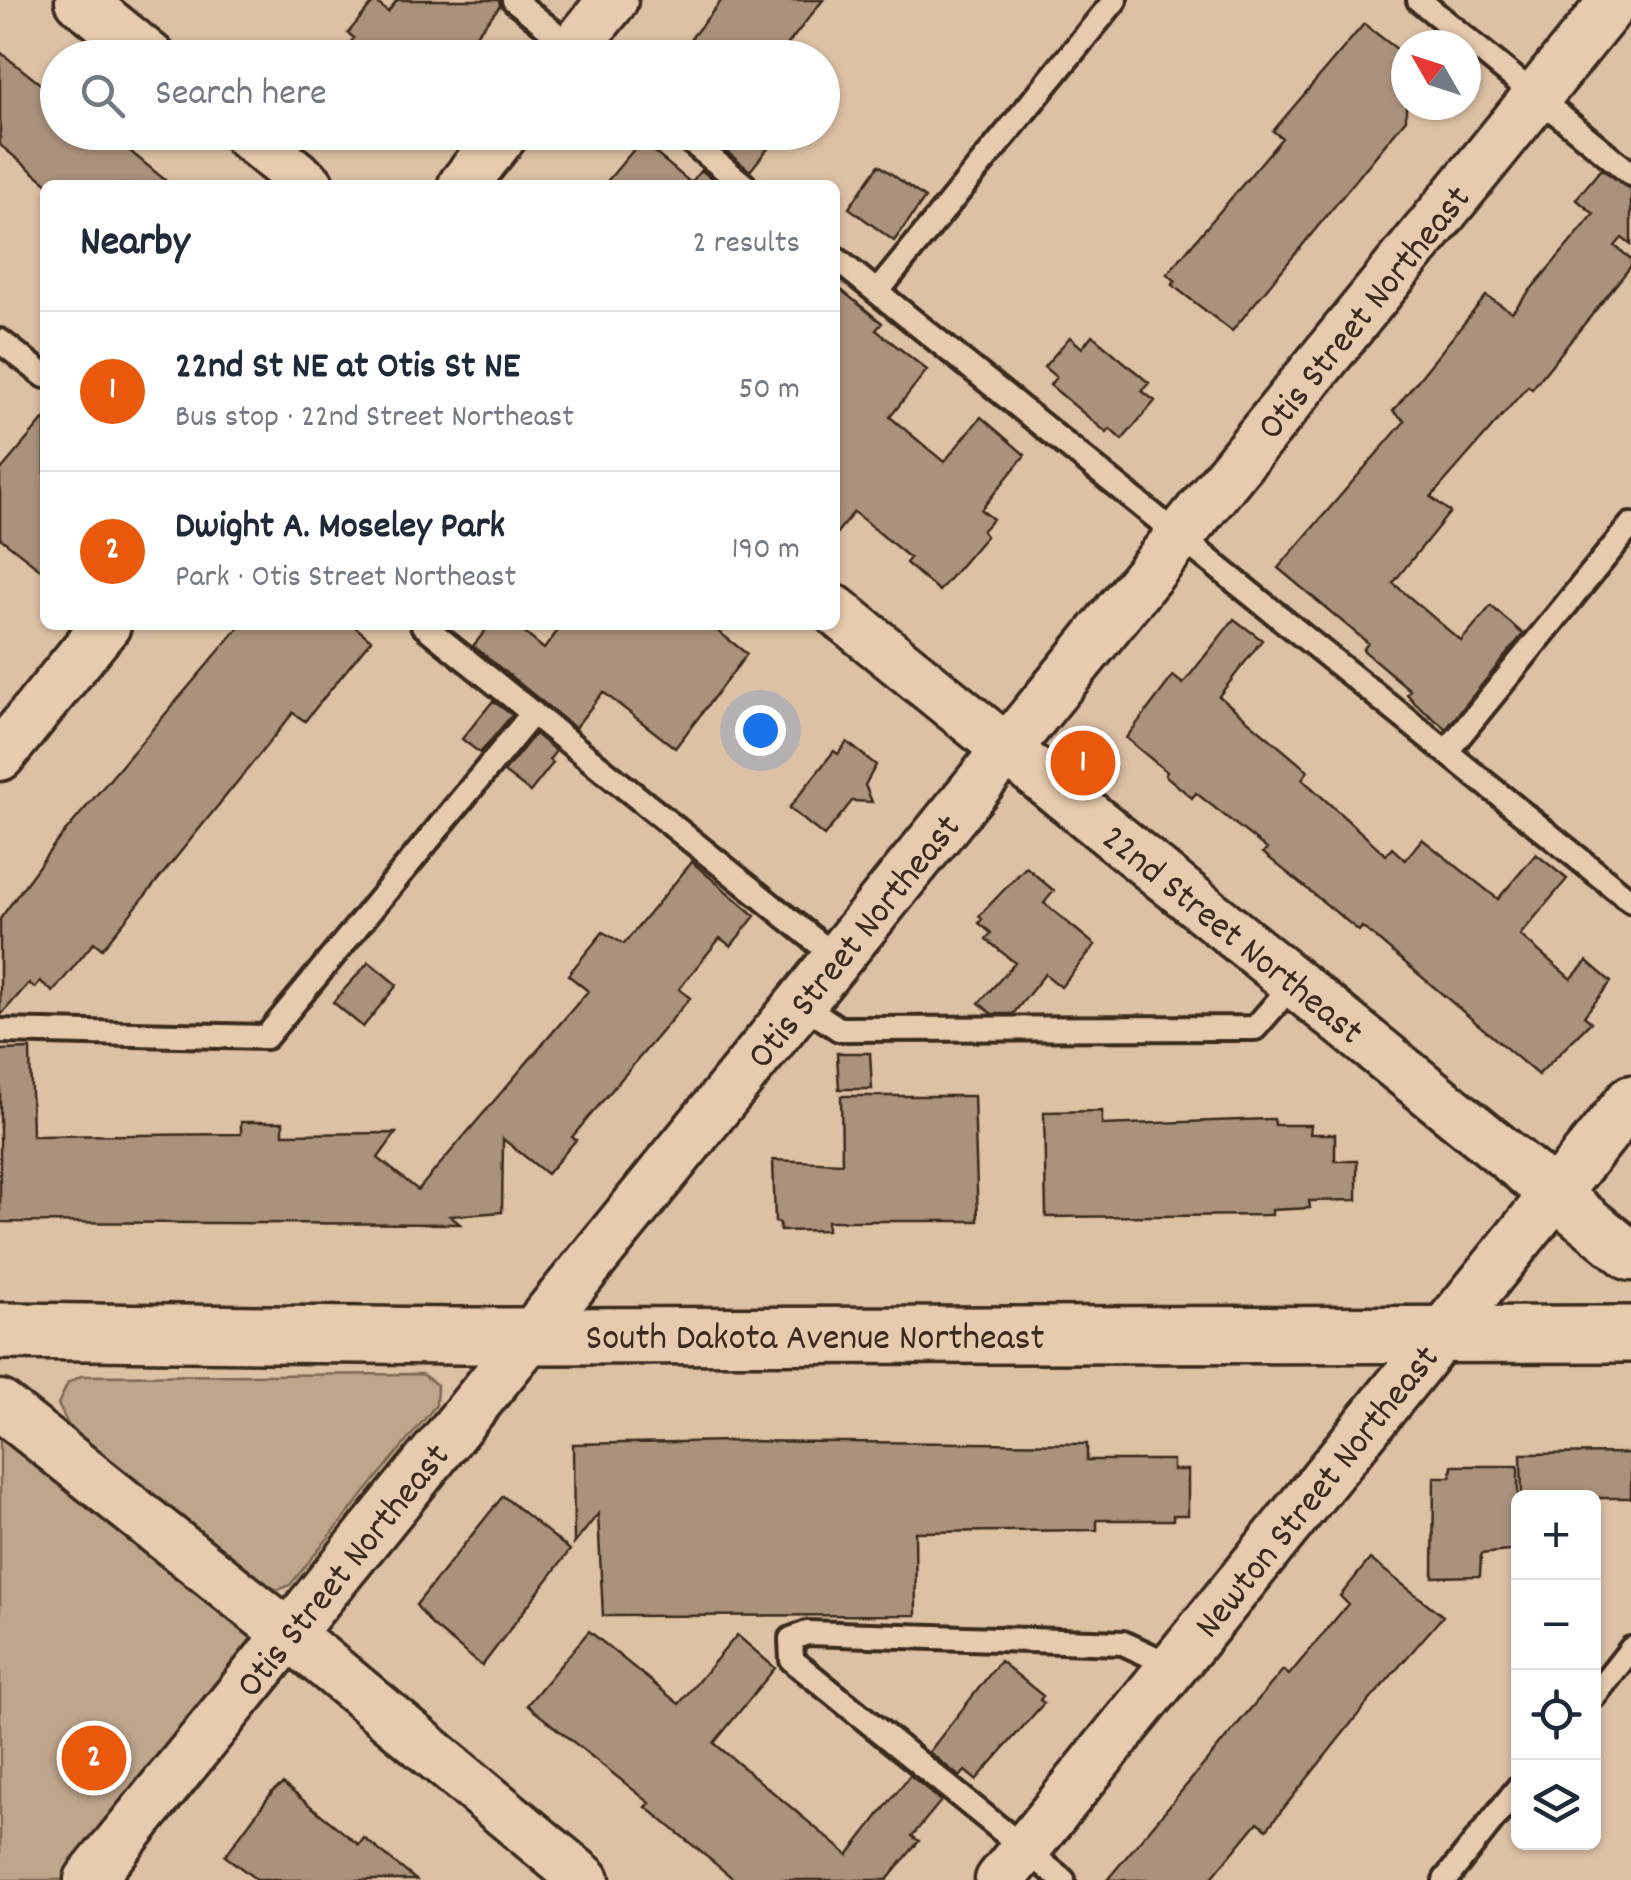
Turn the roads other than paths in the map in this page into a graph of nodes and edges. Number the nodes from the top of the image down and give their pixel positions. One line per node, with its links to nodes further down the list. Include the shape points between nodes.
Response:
1 (80, 0): 7 (street)
2 (514, 0): 8 (lane)
3 (613, 0): 9 (street)
4 (1114, 0): 19 (lane)
5 (1419, 0): 10 (lane)
6 (1614, 0): 10 (street, Otis Street Northeast)
7 (129, 40)
8 (559, 40)
9 (585, 40)
10 (1536, 96): 14 (lane); 23 (street, Otis Street Northeast)
11 (266, 150): 15 (street)
12 (491, 150): 16 (street)
13 (701, 150): 17 (lane)
14 (1631, 174)
15 (303, 180)
16 (467, 180)
17 (738, 180)
18 (840, 262): 19 (lane)
19 (877, 292): 23 (lane)
20 (0, 341): 21 (lane)
21 (40, 372)
22 (1631, 525): 29 (lane)
23 (1180, 533): 28 (street, Otis Street Northeast); 29 (lane)
24 (840, 614): 28 (street, 22nd Street Northeast)
25 (102, 630): 30 (street)
26 (428, 630): 27 (lane)
27 (533, 713): 32 (lane); 35 (lane, via 266,1036)
28 (1007, 750): 32 (street, Otis Street Northeast); 33 (street, 22nd Street Northeast)
29 (1447, 752): 31 (lane)
30 (0, 756)
31 (1631, 900)
32 (837, 958): 34 (street, Otis Street Northeast)
33 (1295, 982): 34 (lane, via 1254,1028 839,1029); 37 (street, 22nd Street Northeast)
34 (800, 1003): 41 (street, Otis Street Northeast)
35 (0, 1031)
36 (1631, 1100): 37 (street, Newton Street Northeast)
37 (1556, 1193): 38 (street, 22nd Street Northeast); 42 (street, Newton Street Northeast)
38 (1631, 1256)
39 (0, 1331): 41 (main road, South Dakota Avenue Northeast)
40 (1631, 1334): 42 (main road, South Dakota Avenue Northeast)
41 (530, 1336): 42 (main road, South Dakota Avenue Northeast); 44 (street, Otis Street Northeast)
42 (1440, 1336): 46 (street, Newton Street Northeast)
43 (0, 1404): 44 (street)
44 (288, 1635): 50 (street, Otis Street Northeast); 51 (street)
45 (1631, 1649): 47 (lane)
46 (1172, 1666): 49 (street, Newton Street Northeast); 49 (lane, via 1123,1644 807,1633 791,1639 792,1660)
47 (1601, 1687)
48 (1511, 1797): 53 (lane)
49 (1013, 1865): 52 (lane)
50 (88, 1880)
51 (585, 1880)
52 (1063, 1880)
53 (1444, 1880)

